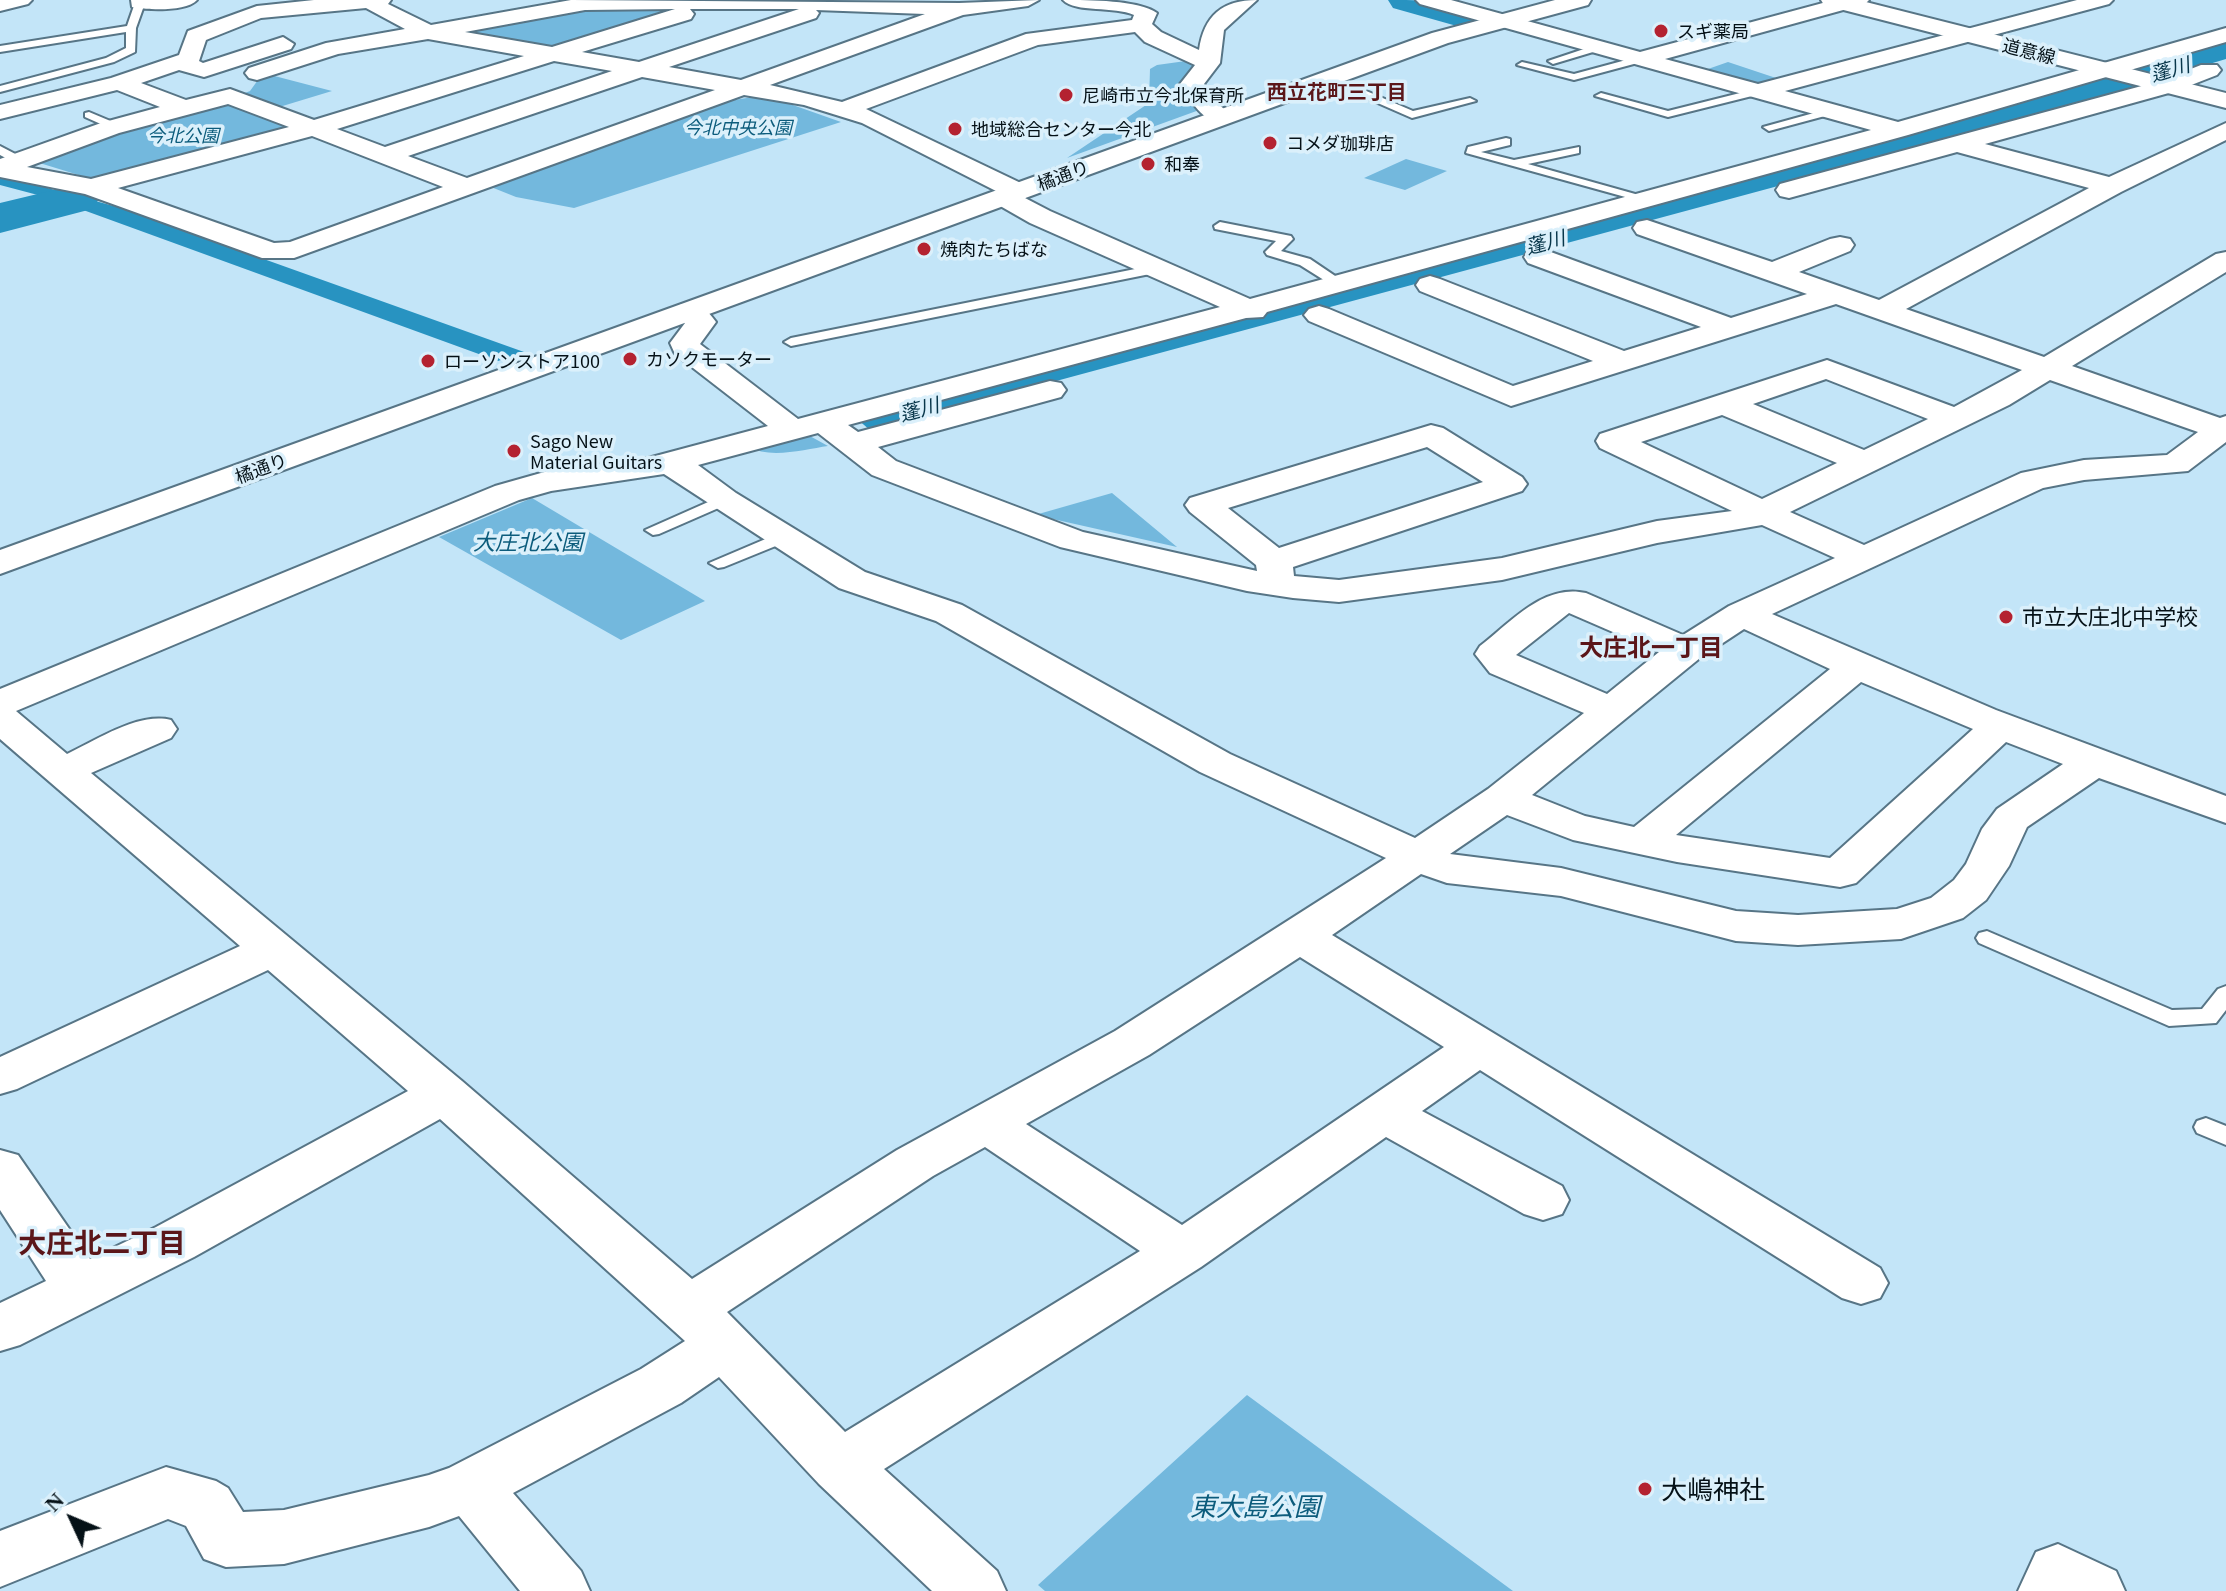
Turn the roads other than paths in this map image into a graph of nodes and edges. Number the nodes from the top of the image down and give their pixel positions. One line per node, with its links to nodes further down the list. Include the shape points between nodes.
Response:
1 (186, 0): 9 (street)
2 (374, 0): 19 (street, via 380,9); 32 (street, via 247,15 196,36 189,59)
3 (1028, 0): 15 (street)
4 (1074, 0): 17 (street, via 1143,10)
5 (1246, 0): 33 (street, via 1213,28)
6 (1427, 0): 16 (street)
7 (1580, 0): 16 (street, 橘通り)
8 (2102, 0): 21 (street)
9 (141, 1): 18 (lane)
10 (632, 1): 13 (street); 19 (street, via 585,4)
11 (788, 1): 13 (street); 14 (street)
12 (1845, 1): 21 (street, 道意線); 31 (street)
13 (718, 3): 28 (street)
14 (836, 4): 15 (street); 36 (street)
15 (959, 9): 20 (street)
16 (1501, 21): 26 (street); 39 (street, 橘通り)
17 (1140, 25): 29 (street, via 1034,39); 33 (street, via 1153,37)
18 (131, 28): 24 (lane); 44 (lane, via 131,50 110,60)
19 (428, 32): 25 (street); 28 (street)
20 (890, 35): 23 (street); 42 (street)
21 (1969, 35): 37 (street, 道意線); 45 (street)
22 (2226, 35): 37 (street)
23 (919, 43)
24 (0, 49)
25 (300, 49): 32 (street, via 273,47 204,70); 38 (street)
26 (1593, 50): 30 (lane); 31 (street)
27 (948, 51): 29 (street)
28 (556, 53): 36 (street); 57 (street)
29 (977, 59): 50 (street)
30 (1553, 61)
31 (1635, 61): 34 (lane, via 1574,77); 45 (street)
32 (179, 63): 40 (street)
33 (1209, 63): 54 (street, via 1192,84)
34 (1522, 65)
35 (2226, 65): 41 (street)
36 (646, 69): 42 (street); 64 (street)
37 (2107, 71): 41 (street, 道意線); 58 (street)
38 (257, 73)
39 (1329, 78): 48 (lane, via 1412,115); 54 (street, 橘通り)
40 (119, 83): 49 (street); 52 (street)
41 (2163, 85): 47 (street, 道意線); 61 (street)
42 (744, 87): 50 (street); 70 (street)
43 (1850, 88): 51 (street)
44 (0, 89)
45 (1752, 93): 46 (lane, via 1668,114); 51 (street)
46 (1601, 96)
47 (2226, 101)
48 (1464, 104)
49 (186, 109): 55 (street); 57 (street, via 230,96)
50 (844, 109): 71 (street, via 871,118)
51 (1819, 110): 56 (lane); 58 (street)
52 (0, 112)
53 (89, 115): 55 (lane)
54 (1221, 117): 71 (street, 橘通り)
55 (116, 127): 66 (street)
56 (1769, 127)
57 (311, 129): 64 (street); 69 (street)
58 (1899, 130): 74 (street)
59 (2226, 130): 63 (street)
60 (1506, 142): 67 (lane, via 1472,153)
61 (1959, 145): 68 (street); 72 (street)
62 (1575, 150): 67 (lane)
63 (2183, 152): 65 (street); 68 (street)
64 (386, 155): 70 (street)
65 (2212, 160)
66 (5, 162): 69 (street)
67 (1513, 164): 74 (lane)
68 (2112, 186): 84 (street)
69 (91, 187): 70 (street, via 272,252 294,250)
70 (466, 187)
71 (1011, 194): 79 (street, via 1040,217); 85 (street, 橘通り)
72 (1760, 198)
73 (1698, 214): 74 (street)
74 (1632, 221): 77 (street); 80 (street); 81 (street)
75 (1220, 226): 81 (lane, via 1286,239 1272,252 1305,262)
76 (1840, 245): 80 (street)
77 (1538, 257): 82 (street); 88 (street)
78 (2226, 260): 91 (street)
79 (1155, 269): 87 (street); 89 (lane)
80 (1773, 272): 83 (street)
81 (1340, 284): 87 (street)
82 (1430, 285): 86 (street); 90 (street)
83 (1837, 294): 84 (street); 88 (street)
84 (1882, 310): 91 (street)
85 (690, 311): 94 (street, via 701,322 686,348); 104 (street, 橘通り)
86 (1319, 315): 87 (street); 90 (street, via 1511,397)
87 (1262, 316): 94 (street); 96 (street)
88 (1730, 328): 90 (street)
89 (791, 342)
90 (1623, 362)
91 (2045, 367): 93 (street); 95 (street)
92 (1724, 404): 93 (street, via 1827,369); 97 (street); 100 (street, via 1612,441)
93 (1956, 419): 97 (street)
94 (807, 425): 96 (street); 98 (street)
95 (2224, 429): 103 (street, via 2176,464 2084,470 2033,480)
96 (853, 444): 106 (street, via 884,468 1072,540)
97 (1866, 463): 100 (street)
98 (673, 466): 99 (street); 110 (street, via 548,481 507,493)
99 (724, 500): 101 (lane); 102 (street)
100 (1762, 512): 103 (street); 106 (street, via 1502,569 1339,591)
101 (653, 530)
102 (782, 537): 105 (lane); 120 (street, via 852,580 949,613 1215,763)
103 (1864, 558): 107 (street)
104 (0, 563)
105 (718, 563)
106 (1276, 573): 106 (street, via 1202,505 1431,435 1510,484)
107 (1742, 614): 108 (street); 109 (street)
108 (1686, 650): 111 (street); 111 (street, via 1573,601 1557,604 1494,654 1504,665)
109 (1855, 668): 113 (street); 119 (street)
110 (0, 703)
111 (1614, 711): 117 (street)
112 (0, 718): 116 (street)
113 (2001, 725): 115 (street); 119 (street, via 1840,873)
114 (157, 729): 116 (street)
115 (2094, 762): 118 (street); 120 (street, via 2012,818 1970,890 1947,908 1901,924 1798,930 1736,926 1561,882 1447,869)
116 (62, 771): 123 (street)
117 (1503, 798): 119 (street, via 1573,827); 120 (street)
118 (2226, 810)
119 (1644, 840)
120 (1417, 856): 121 (street)
121 (1300, 936): 125 (street); 129 (street, via 1144,1036)
122 (1987, 938): 124 (lane, via 2169,1018 2208,1017)
123 (273, 949): 126 (street); 127 (street)
124 (2226, 994)
125 (1478, 1048): 128 (street); 133 (street)
126 (0, 1077)
127 (444, 1094): 134 (street); 135 (street)
128 (1384, 1113): 131 (street); 132 (street)
129 (987, 1124): 132 (street); 135 (street, via 915,1163)
130 (0, 1169): 134 (street)
131 (1543, 1200)
132 (1182, 1252): 137 (street)
133 (1861, 1283)
134 (81, 1289): 136 (street)
135 (707, 1327): 137 (street); 138 (street, via 661,1386)
136 (0, 1329)
137 (840, 1466): 141 (street)
138 (470, 1486): 139 (street, via 284,1537 226,1540 207,1507 166,1493); 140 (street)
139 (0, 1559)
140 (559, 1591)
141 (975, 1591)

